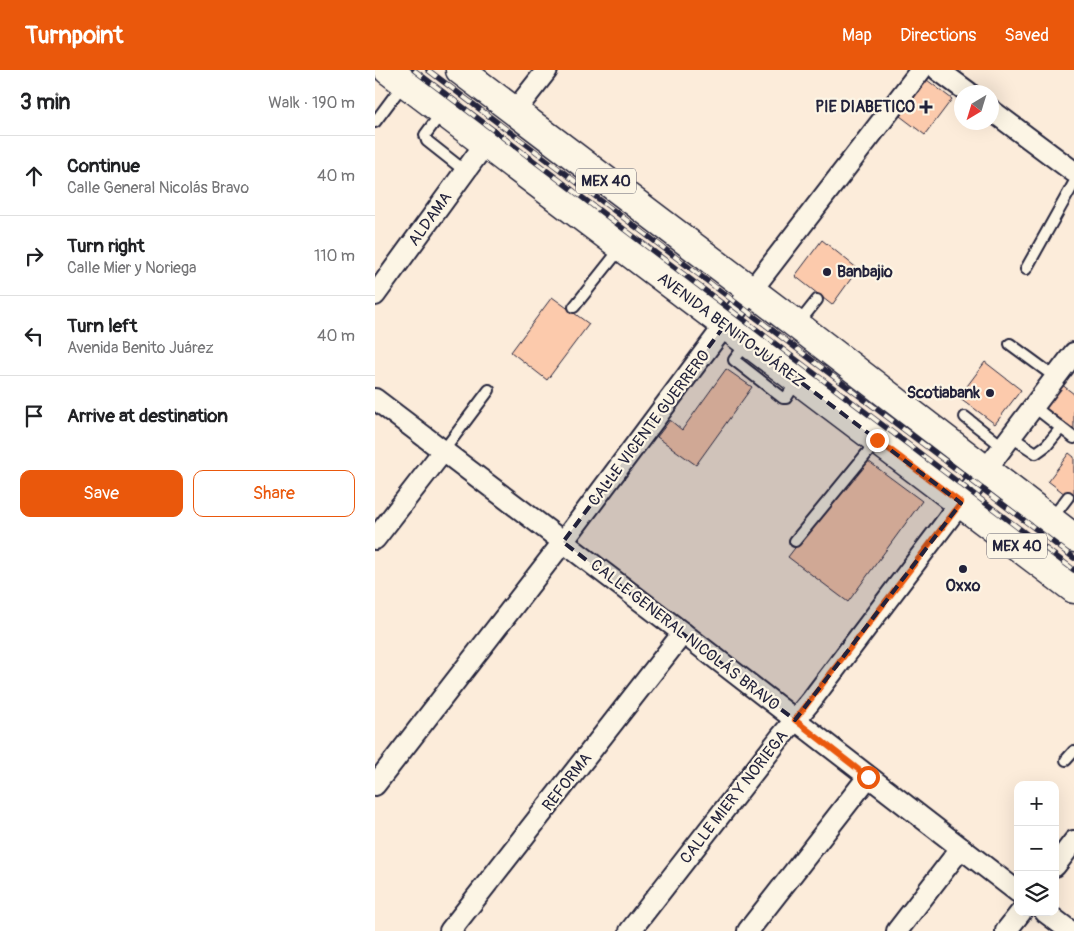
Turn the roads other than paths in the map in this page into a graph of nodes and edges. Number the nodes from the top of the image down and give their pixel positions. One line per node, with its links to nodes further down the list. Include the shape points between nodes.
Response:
1 (460, 70): 8 (main road, MEX 40)
2 (547, 70): 8 (street)
3 (921, 70): 17 (street, CALLE VICENTE GUERRERO)
4 (939, 70): 6 (street)
5 (396, 76): 7 (main road, AVENIDA BENITO JUÁREZ / MEX 40); 10 (lane)
6 (959, 85)
7 (443, 111): 11 (main road, AVENIDA BENITO JUÁREZ / MEX 40); 12 (lane, via 425,135 427,141)
8 (514, 112): 17 (main road, MEX 40)
9 (999, 116): 13 (street)
10 (375, 122)
11 (485, 144): 12 (street, ALDAMA); 15 (main road, AVENIDA BENITO JUÁREZ / MEX 40)
12 (465, 171): 18 (street, ALDAMA)
13 (1074, 172)
14 (1074, 183): 16 (lane)
15 (621, 247): 20 (lane); 21 (main road, AVENIDA BENITO JUÁREZ / MEX 40)
16 (1026, 269)
17 (752, 291): 21 (street, CALLE VICENTE GUERRERO); 22 (main road, MEX 40)
18 (375, 295)
19 (817, 300): 22 (lane)
20 (574, 307)
21 (725, 325): 32 (main road, AVENIDA BENITO JUÁREZ / MEX 40); 42 (street, CALLE VICENTE GUERRERO)
22 (797, 325): 35 (main road, MEX 40)
23 (1010, 344): 25 (lane)
24 (1074, 353): 25 (street, CALLE MIER Y NORIEGA)
25 (1055, 378): 28 (street, CALLE MIER Y NORIEGA)
26 (489, 390): 34 (lane)
27 (375, 399): 34 (street, CALLE GENERAL NICOLÁS BRAVO)
28 (1033, 406): 30 (lane); 33 (street, CALLE MIER Y NORIEGA)
29 (965, 417): 33 (lane)
30 (1061, 428): 31 (lane); 33 (lane, via 1036,453)
31 (1074, 438)
32 (877, 440): 37 (main road, AVENIDA BENITO JUÁREZ / MEX 40); 41 (lane)
33 (1006, 441): 35 (street, CALLE MIER Y NORIEGA)
34 (444, 450): 40 (street); 42 (street, CALLE GENERAL NICOLÁS BRAVO)
35 (985, 469): 37 (street, CALLE MIER Y NORIEGA); 38 (main road, MEX 40)
36 (1068, 497): 38 (lane)
37 (961, 503): 43 (main road, AVENIDA BENITO JUÁREZ / MEX 40); 45 (street, CALLE MIER Y NORIEGA)
38 (1051, 520): 39 (main road, MEX 40)
39 (1074, 538)
40 (375, 540)
41 (795, 541)
42 (563, 542): 44 (street, CALLE GENERAL NICOLÁS BRAVO); 48 (street, CALLE VICENTE GUERRERO)
43 (1074, 589)
44 (683, 633): 45 (street, CALLE GENERAL NICOLÁS BRAVO); 56 (street, REFORMA)
45 (795, 720): 49 (street, CALLE GENERAL NICOLÁS BRAVO); 57 (street, CALLE MIER Y NORIEGA)
46 (1074, 751): 47 (lane)
47 (1066, 760)
48 (377, 777)
49 (868, 777): 51 (street, CALLE GENERAL NICOLÁS BRAVO); 58 (street)
50 (1074, 841): 52 (street)
51 (961, 848): 53 (street, CALLE GENERAL NICOLÁS BRAVO); 59 (street)
52 (1059, 861)
53 (1014, 889)
54 (1018, 916): 60 (street)
55 (1050, 916): 61 (street)
56 (450, 931)
57 (630, 931)
58 (748, 931)
59 (897, 931)
60 (1006, 931)
61 (1070, 931)

